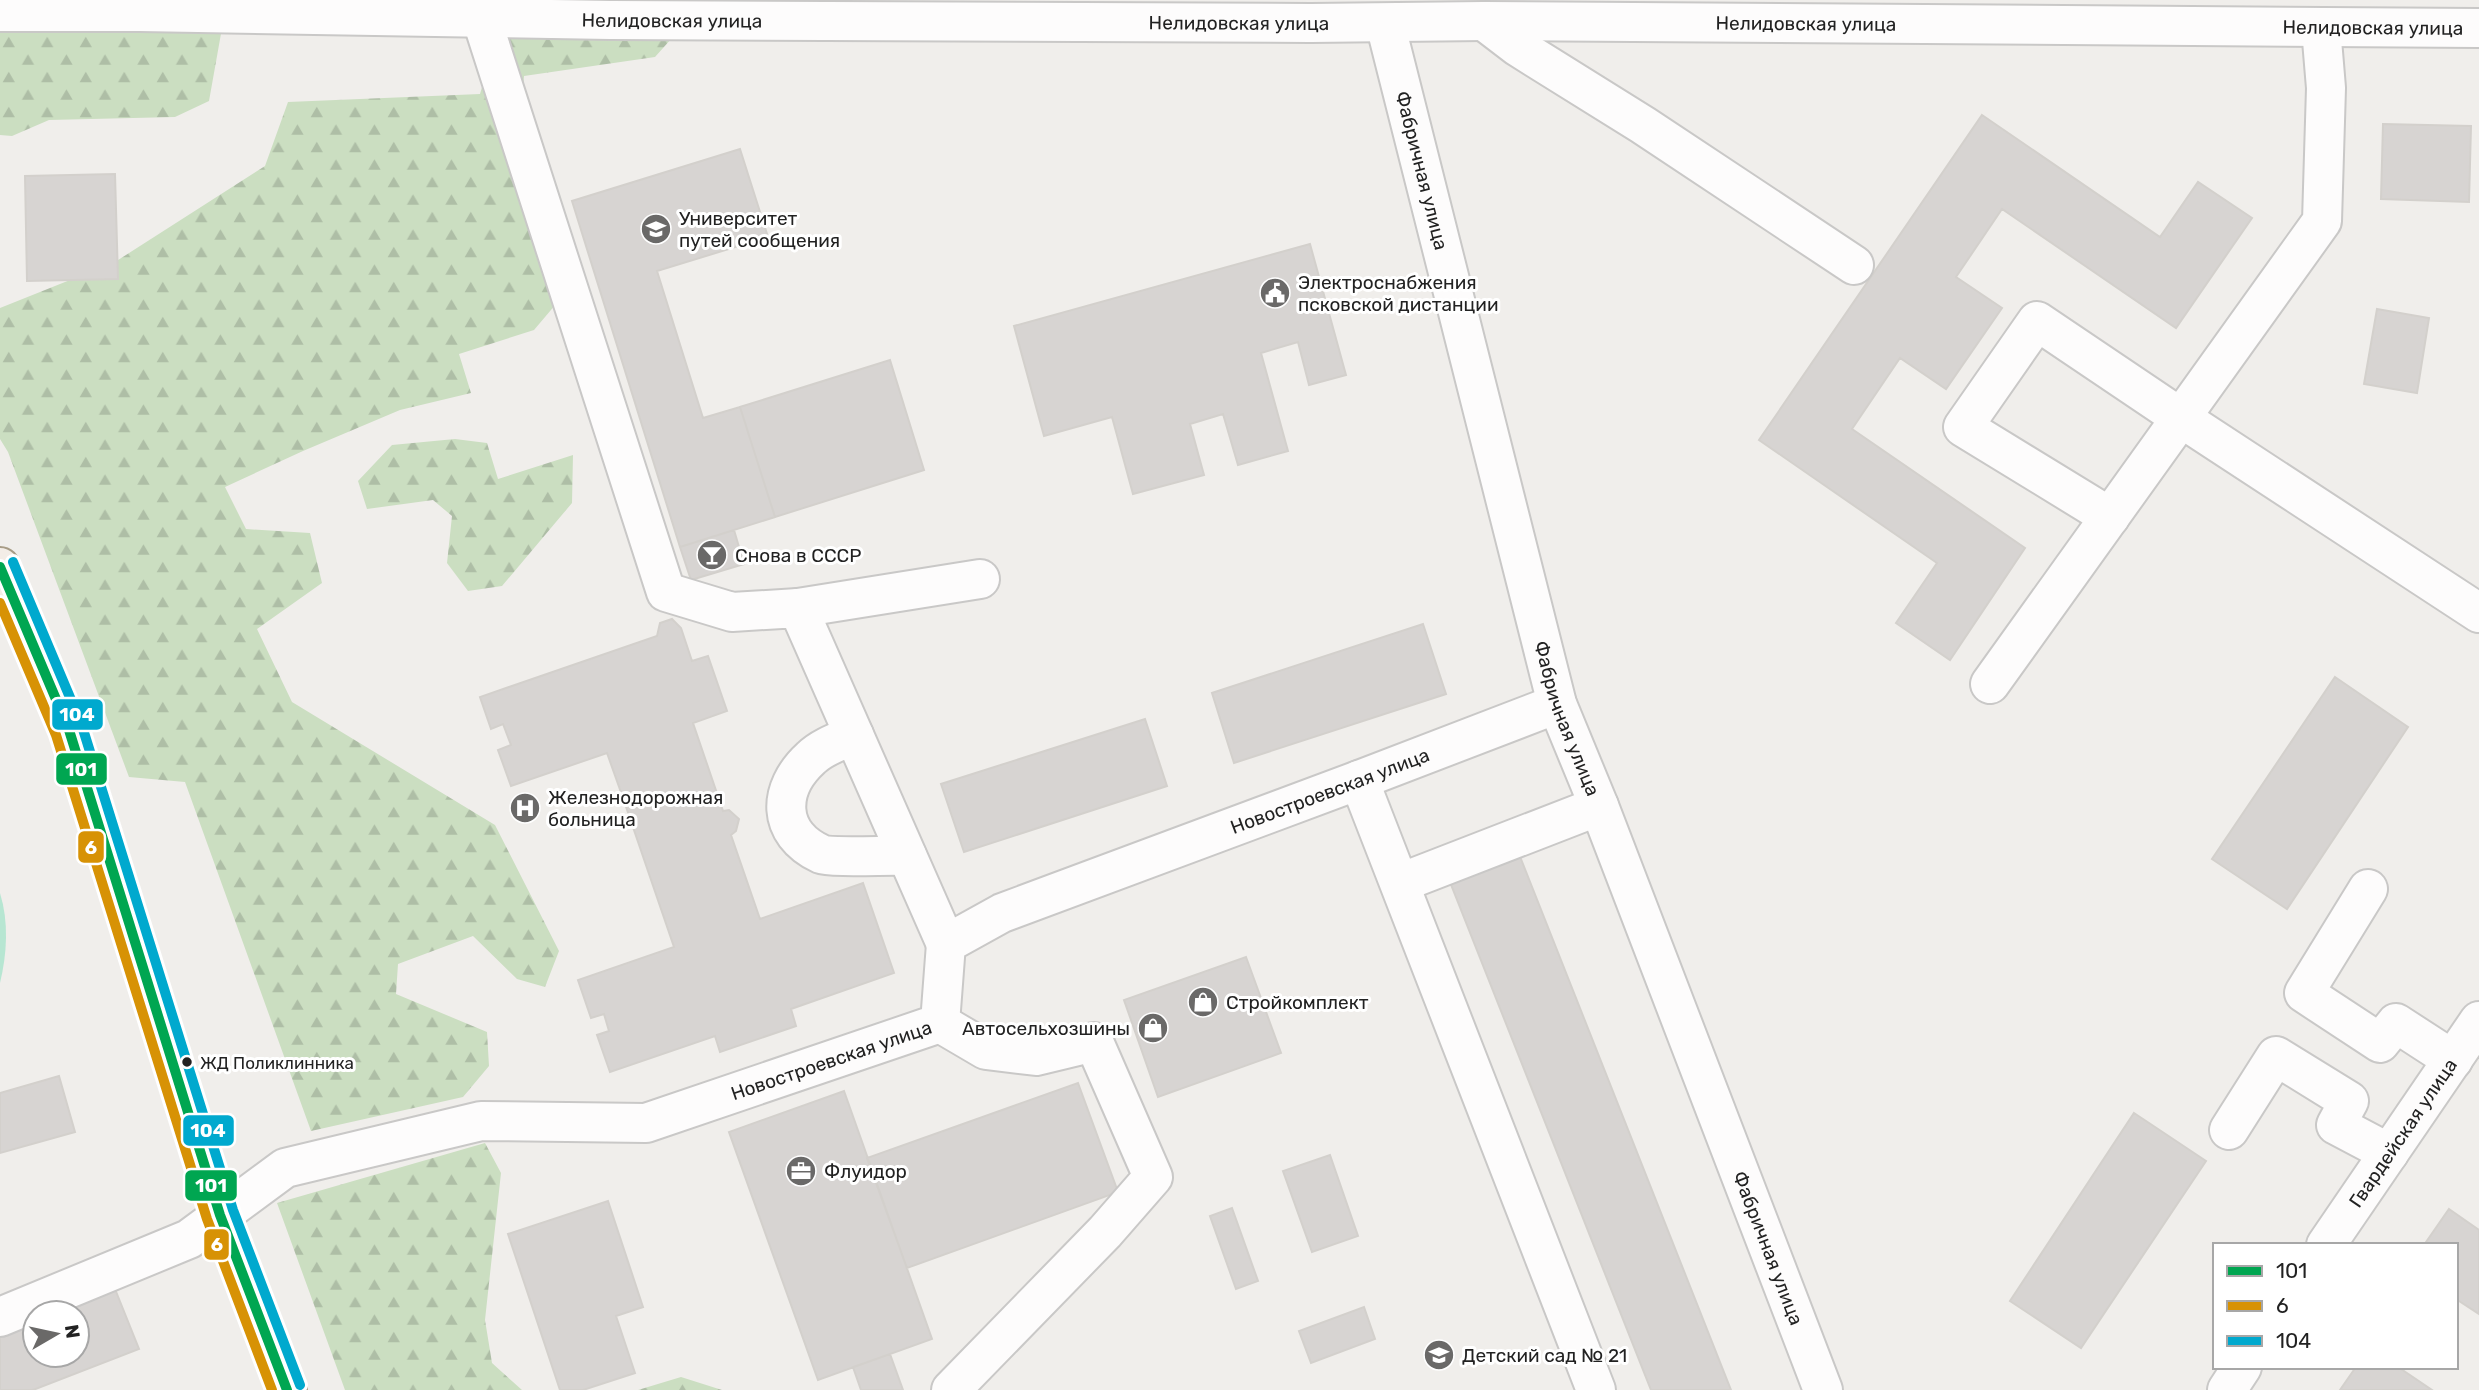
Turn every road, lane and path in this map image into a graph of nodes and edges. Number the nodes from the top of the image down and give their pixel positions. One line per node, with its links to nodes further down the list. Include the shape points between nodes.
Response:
1 (140, 6): 3 (street, Нелидовская улица); 5 (street, Нелидовская улица)
2 (611, 10): 4 (street, Нелидовская улица); 5 (street, Нелидовская улица)
3 (0, 12)
4 (1311, 12): 7 (street, Нелидовская улица)
5 (481, 17): 15 (street, via 666,592 732,612)
6 (1484, 21): 7 (street, Нелидовская улица); 8 (street, Нелидовская улица); 10 (street)
7 (1385, 23): 18 (street, Фабричная улица)
8 (2321, 28): 9 (street, Нелидовская улица); 11 (street, via 2326,89 2322,221)
9 (2479, 29)
10 (1854, 265)
11 (2180, 418): 12 (street); 12 (street, via 2037,321 1963,427); 16 (street)
12 (2110, 517): 17 (street)
13 (0, 567): 31 (main road, via 69,730)
14 (980, 579): 15 (street)
15 (799, 608): 19 (street)
16 (2479, 612)
17 (1990, 684)
18 (1557, 704): 20 (street, Новостроевская улица); 21 (street, Фабричная улица)
19 (854, 735): 22 (street); 22 (street, via 811,758 794,780 785,803 789,827 802,842 824,855)
20 (1359, 780): 23 (street); 25 (street, Новостроевская улица, via 1002,913)
21 (1599, 806): 23 (street); 38 (street, Фабричная улица)
22 (907, 856): 25 (street)
23 (1400, 883): 37 (street)
24 (2368, 889): 28 (street, via 2304,993 2380,1043 2396,1023)
25 (946, 944): 27 (street, Новостроевская улица)
26 (2479, 1021): 28 (street, Гвардейская улица)
27 (940, 1023): 31 (street, Новостроевская улица, via 646,1123 481,1121 285,1168); 36 (street, via 986,1050 1036,1056 1094,1042 1153,1177)
28 (2452, 1060): 30 (street, Гвардейская улица)
29 (2229, 1130): 30 (street, via 2276,1056 2349,1101 2336,1125)
30 (2389, 1153): 32 (street, Гвардейская улица)
31 (220, 1215): 33 (street, Новостроевская улица, via 189,1239); 35 (main road)
32 (2327, 1243)
33 (0, 1317)
34 (2241, 1369): 39 (street)
35 (287, 1390)
36 (951, 1390)
37 (1596, 1390)
38 (1823, 1390)
39 (2227, 1390)

